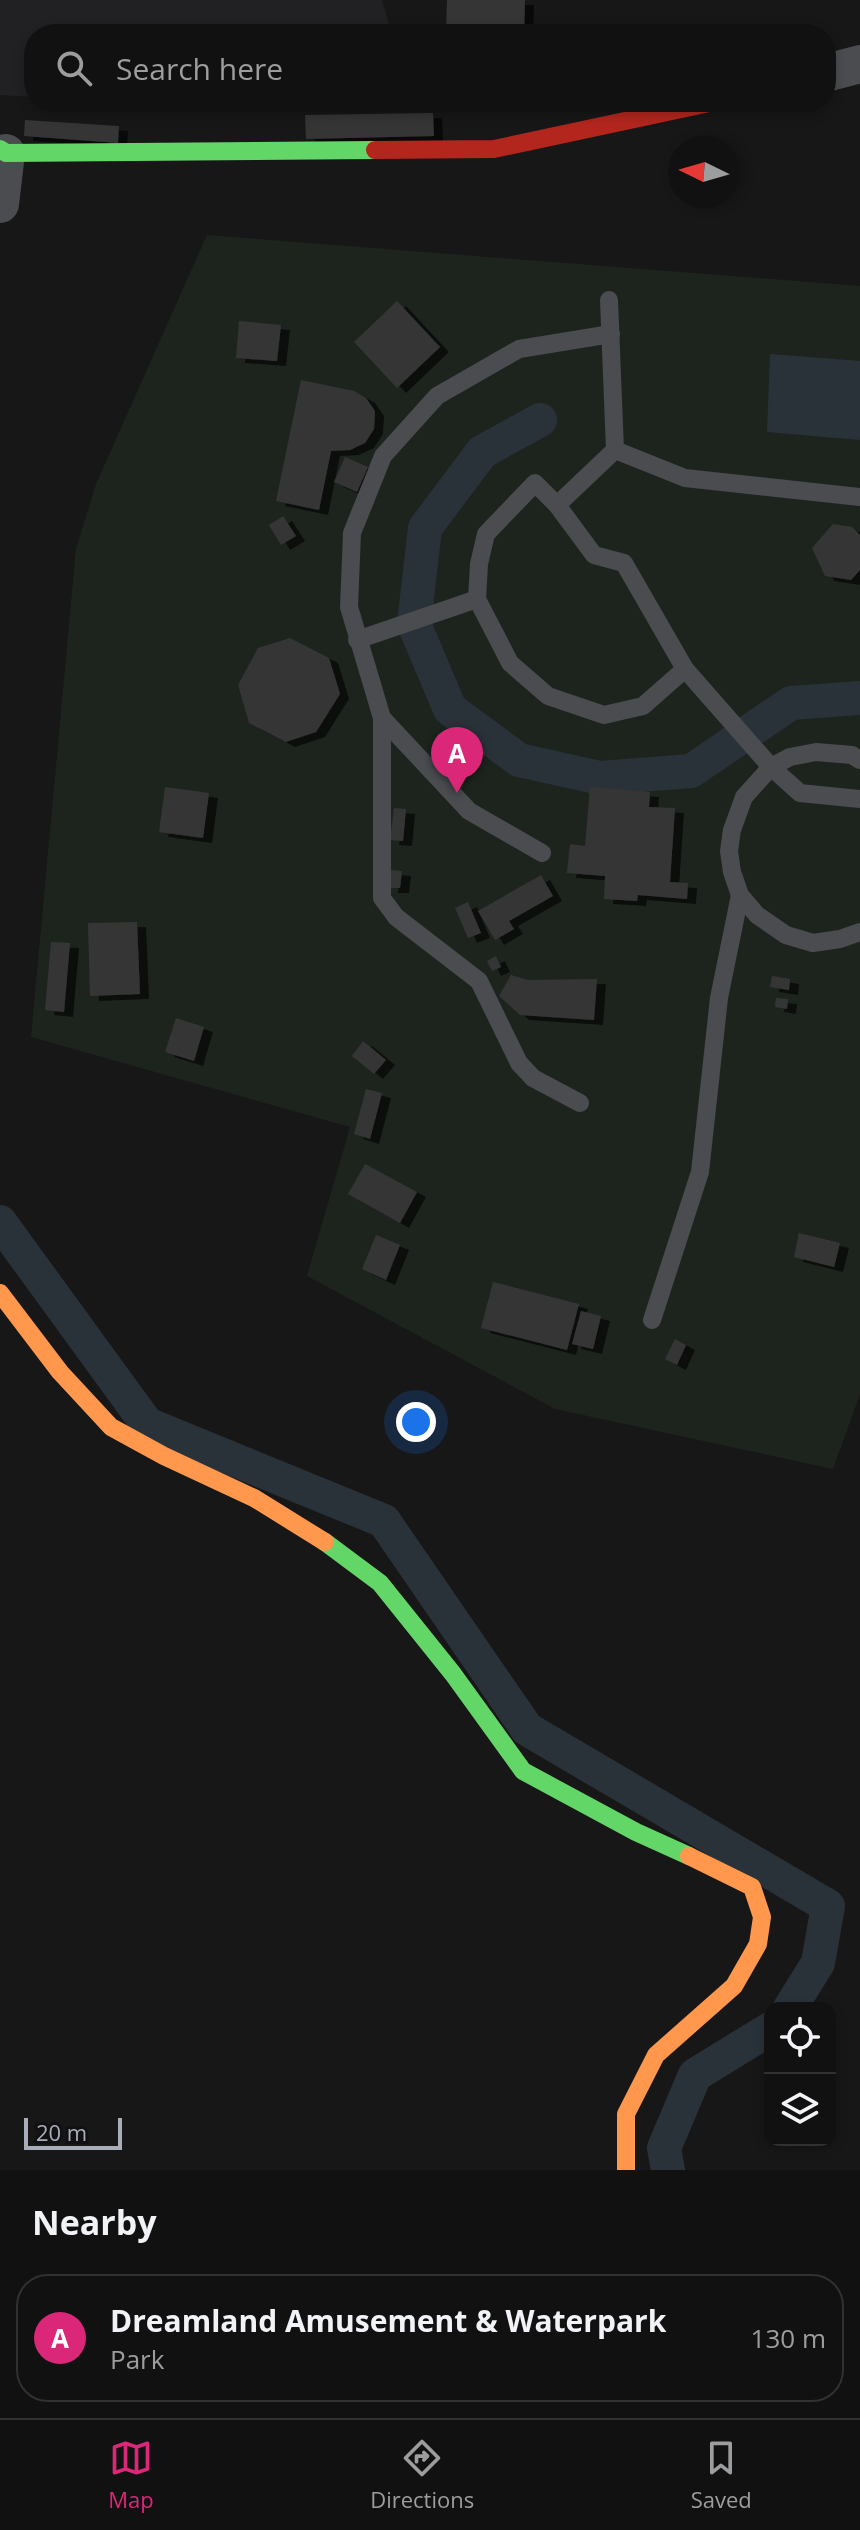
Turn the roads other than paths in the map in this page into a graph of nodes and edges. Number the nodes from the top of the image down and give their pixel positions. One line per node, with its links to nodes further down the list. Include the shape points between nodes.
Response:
1 (860, 64): 2 (street)
2 (836, 70)
3 (667, 112): 4 (street, via 494,149)
4 (3, 151): 5 (street)
5 (0, 204)
6 (609, 300): 7 (lane)
7 (611, 334): 8 (lane); 12 (lane, via 519,349 437,396 383,456 352,533 349,607)
8 (615, 450): 9 (lane, via 685,478); 10 (lane)
9 (860, 497)
10 (557, 505): 11 (lane, via 535,483 486,534); 13 (lane, via 594,555 624,563)
11 (477, 599): 12 (lane); 13 (lane, via 510,663 548,696 604,715 643,706)
12 (362, 639): 14 (lane)
13 (690, 675): 16 (lane)
14 (382, 718): 18 (lane, via 469,811); 21 (lane, via 382,898 396,917 479,981 519,1063 533,1078)
15 (860, 760): 16 (lane, via 816,752)
16 (771, 767): 17 (lane, via 800,793); 19 (lane, via 744,797 732,830 729,851)
17 (860, 799)
18 (542, 853)
19 (740, 895): 20 (lane, via 786,935 813,943); 23 (lane, via 719,998 700,1172)
20 (860, 932)
21 (580, 1103)
22 (0, 1293): 24 (street, via 60,1372 111,1427 254,1498 380,1583 523,1771 752,1887 762,1917 758,1944 734,1986 656,2055 626,2114)
23 (652, 1320)
24 (626, 2170)

